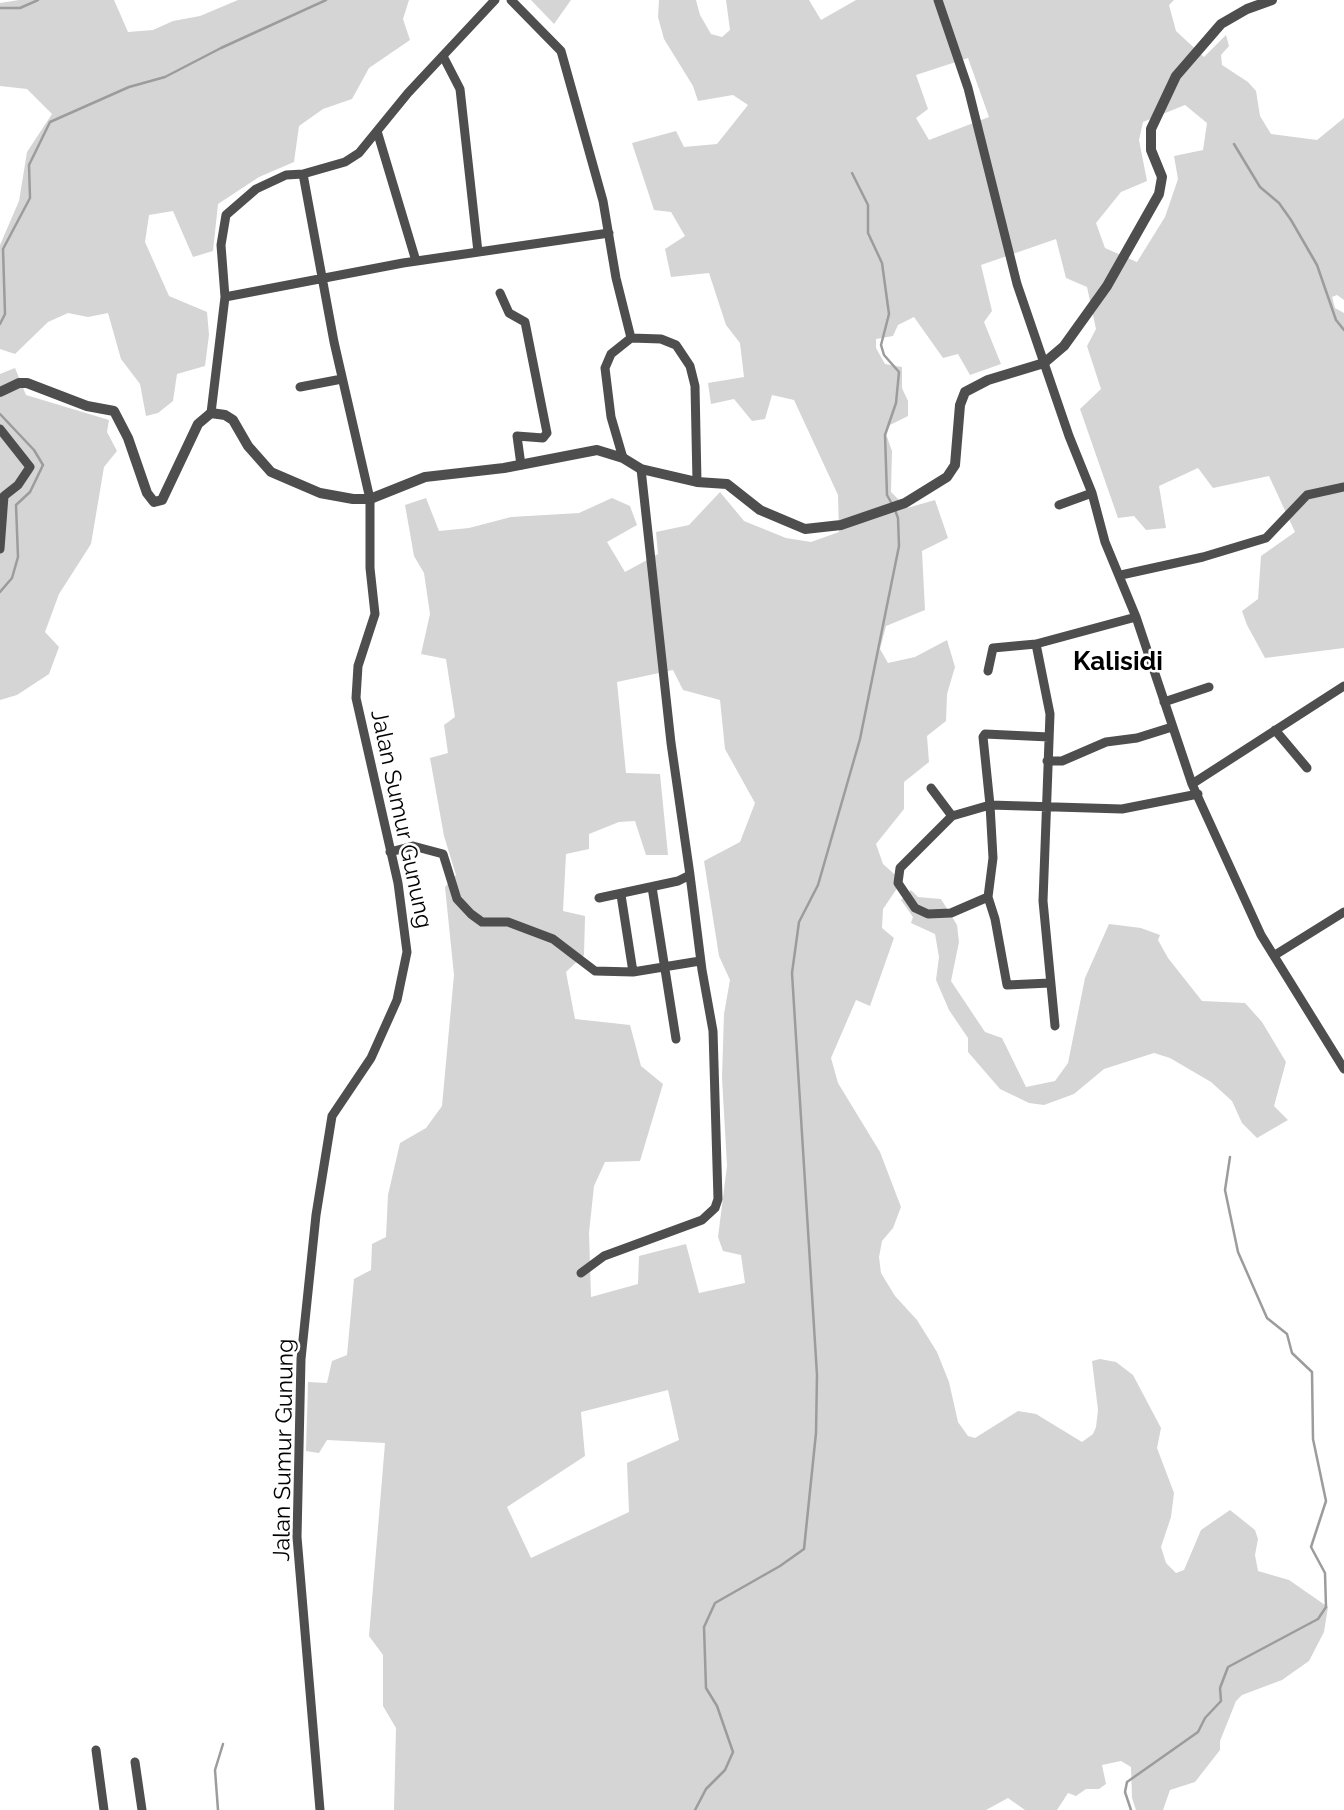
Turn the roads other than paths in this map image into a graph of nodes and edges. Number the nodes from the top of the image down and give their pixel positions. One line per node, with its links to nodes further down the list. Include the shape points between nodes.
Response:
1 (495, 0): 5 (street)
2 (511, 0): 8 (street, via 561,51)
3 (938, 0): 15 (street, via 968,88 1017,284)
4 (1272, 0): 15 (street, via 1221,24 1176,76 1151,129 1151,150 1162,177 1159,194 1083,323)
5 (443, 58): 6 (street); 9 (street, via 460,89)
6 (377, 131): 7 (street, via 345,162); 10 (street)
7 (303, 174): 11 (street, Jalan Sumur Gunung); 13 (street, via 286,175 256,189 226,215 221,245)
8 (608, 233): 9 (street); 14 (street)
9 (478, 252): 10 (street)
10 (416, 261): 11 (street)
11 (321, 279): 13 (street); 16 (street, Jalan Sumur Gunung)
12 (500, 293): 22 (street, via 509,313 525,322 547,433 543,438 517,436)
13 (225, 297): 19 (street)
14 (631, 338): 21 (street, via 611,354 605,368 609,409); 24 (street, via 661,339 676,345 690,366 695,386)
15 (1044, 363): 24 (street, via 965,391 953,470 947,477 905,503 841,525 805,529 760,510 727,484); 26 (street)
16 (342, 379): 17 (street); 27 (street, Jalan Sumur Gunung)
17 (300, 387)
18 (0, 392): 19 (street, via 27,383 87,406 114,411 154,502 162,499 198,424)
19 (211, 413): 27 (street, via 233,420 271,472 320,493)
20 (0, 429): 29 (street, via 30,467 4,496)
21 (623, 458): 22 (street, via 597,450); 23 (street)
22 (520, 465): 27 (street, via 425,477)
23 (641, 469): 24 (street); 49 (street)
24 (697, 482)
25 (1344, 487): 30 (street, via 1307,495 1266,538)
26 (1093, 494): 28 (street); 30 (street, via 1105,542)
27 (370, 499): 48 (street, Jalan Sumur Gunung, via 375,614 358,666 356,698)
28 (1059, 505)
29 (0, 549)
30 (1121, 575): 31 (street)
31 (1136, 617): 32 (street); 36 (street)
32 (1036, 644): 33 (street, via 993,648); 39 (street)
33 (988, 671)
34 (1344, 686): 38 (street)
35 (1209, 687): 36 (street)
36 (1164, 702): 37 (street)
37 (1172, 726): 40 (street, via 1138,738 1106,742 1062,761); 42 (street)
38 (1275, 730): 41 (street); 42 (street)
39 (1049, 737): 40 (street); 45 (street, via 985,734)
40 (1047, 761): 46 (street)
41 (1307, 768)
42 (1192, 784): 44 (street)
43 (931, 788): 47 (street)
44 (1198, 794): 46 (street, via 1122,808); 55 (street, via 1237,886)
45 (990, 804): 46 (street); 47 (street); 52 (street, via 993,858)
46 (1048, 805): 59 (street, via 1043,901)
47 (952, 816): 52 (street, via 900,868 901,892 915,908 938,915)
48 (390, 852): 58 (street, via 413,846 443,854 457,899 482,922 508,922 553,939 595,971); 68 (street, Jalan Sumur Gunung, via 402,910 406,967 371,1058 332,1116 301,1359 297,1537)
49 (690, 874): 50 (street); 56 (street)
50 (652, 887): 51 (street); 57 (street)
51 (621, 895): 53 (street); 58 (street)
52 (988, 897): 59 (street, via 1004,982 1012,987)
53 (599, 898)
54 (1344, 912): 55 (street)
55 (1275, 955): 62 (street)
56 (701, 961): 57 (street); 63 (street, via 713,1031 715,1208 689,1227 604,1256)
57 (665, 967): 58 (street); 61 (street)
58 (633, 972)
59 (1050, 983): 60 (street)
60 (1055, 1026)
61 (676, 1039)
62 (1344, 1069)
63 (581, 1273)
64 (96, 1750): 66 (street)
65 (135, 1762): 67 (street)
66 (104, 1810)
67 (142, 1810)
68 (320, 1810)

